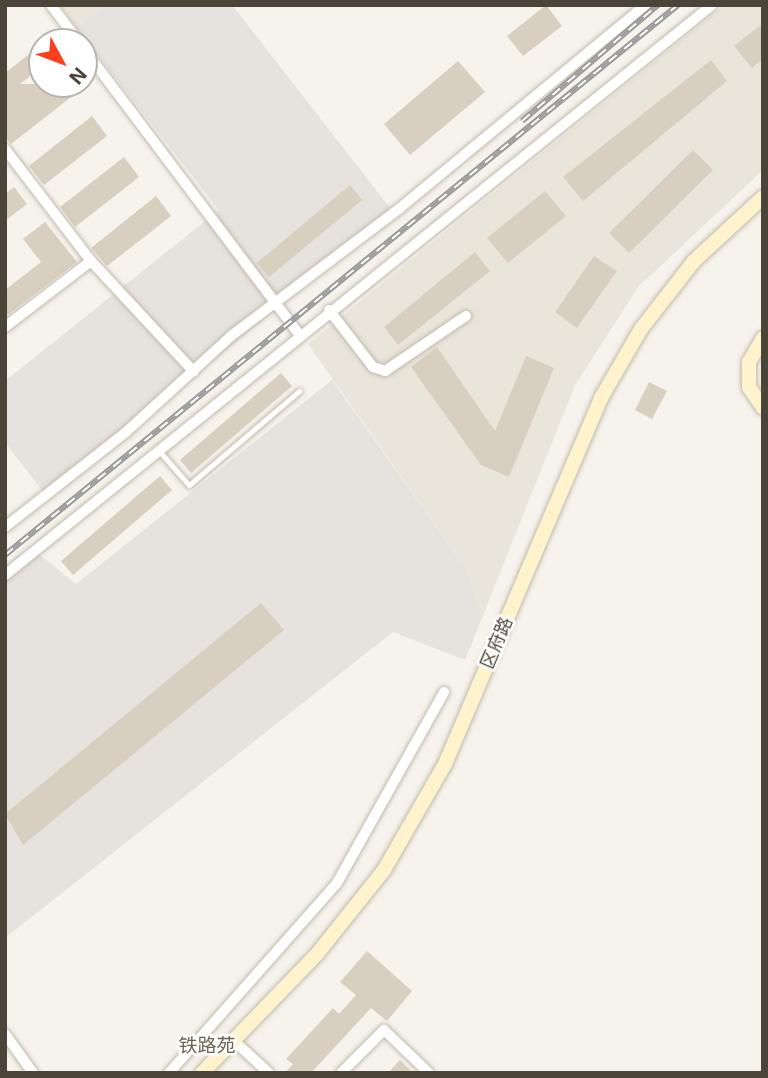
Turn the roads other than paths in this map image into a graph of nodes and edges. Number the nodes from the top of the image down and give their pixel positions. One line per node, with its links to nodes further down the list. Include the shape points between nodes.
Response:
1 (51, 5): 4 (street)
2 (645, 5): 9 (street)
3 (712, 5): 10 (street)
4 (68, 28)
5 (98, 68): 9 (street)
6 (5, 149): 8 (street)
7 (763, 197): 23 (main road, 区府路, via 694,261 641,330 601,398 445,764 384,870)
8 (91, 261): 12 (street); 15 (street)
9 (277, 306): 13 (street); 15 (street)
10 (329, 310): 11 (street, via 373,367 385,371); 13 (street)
11 (467, 316)
12 (5, 327)
13 (299, 334): 18 (street)
14 (763, 338): 17 (main road, via 749,362 750,387)
15 (194, 372): 19 (street)
16 (299, 391): 18 (lane, via 189,485)
17 (763, 408)
18 (160, 452): 20 (street)
19 (5, 527)
20 (5, 575)
21 (444, 692): 25 (street, via 337,883)
22 (5, 1034): 24 (street)
23 (234, 1041): 26 (main road, 区府路); 27 (street)
24 (33, 1073)
25 (169, 1073)
26 (202, 1073)
27 (269, 1073)
28 (341, 1073): 29 (street, via 384,1030)
29 (429, 1073)

